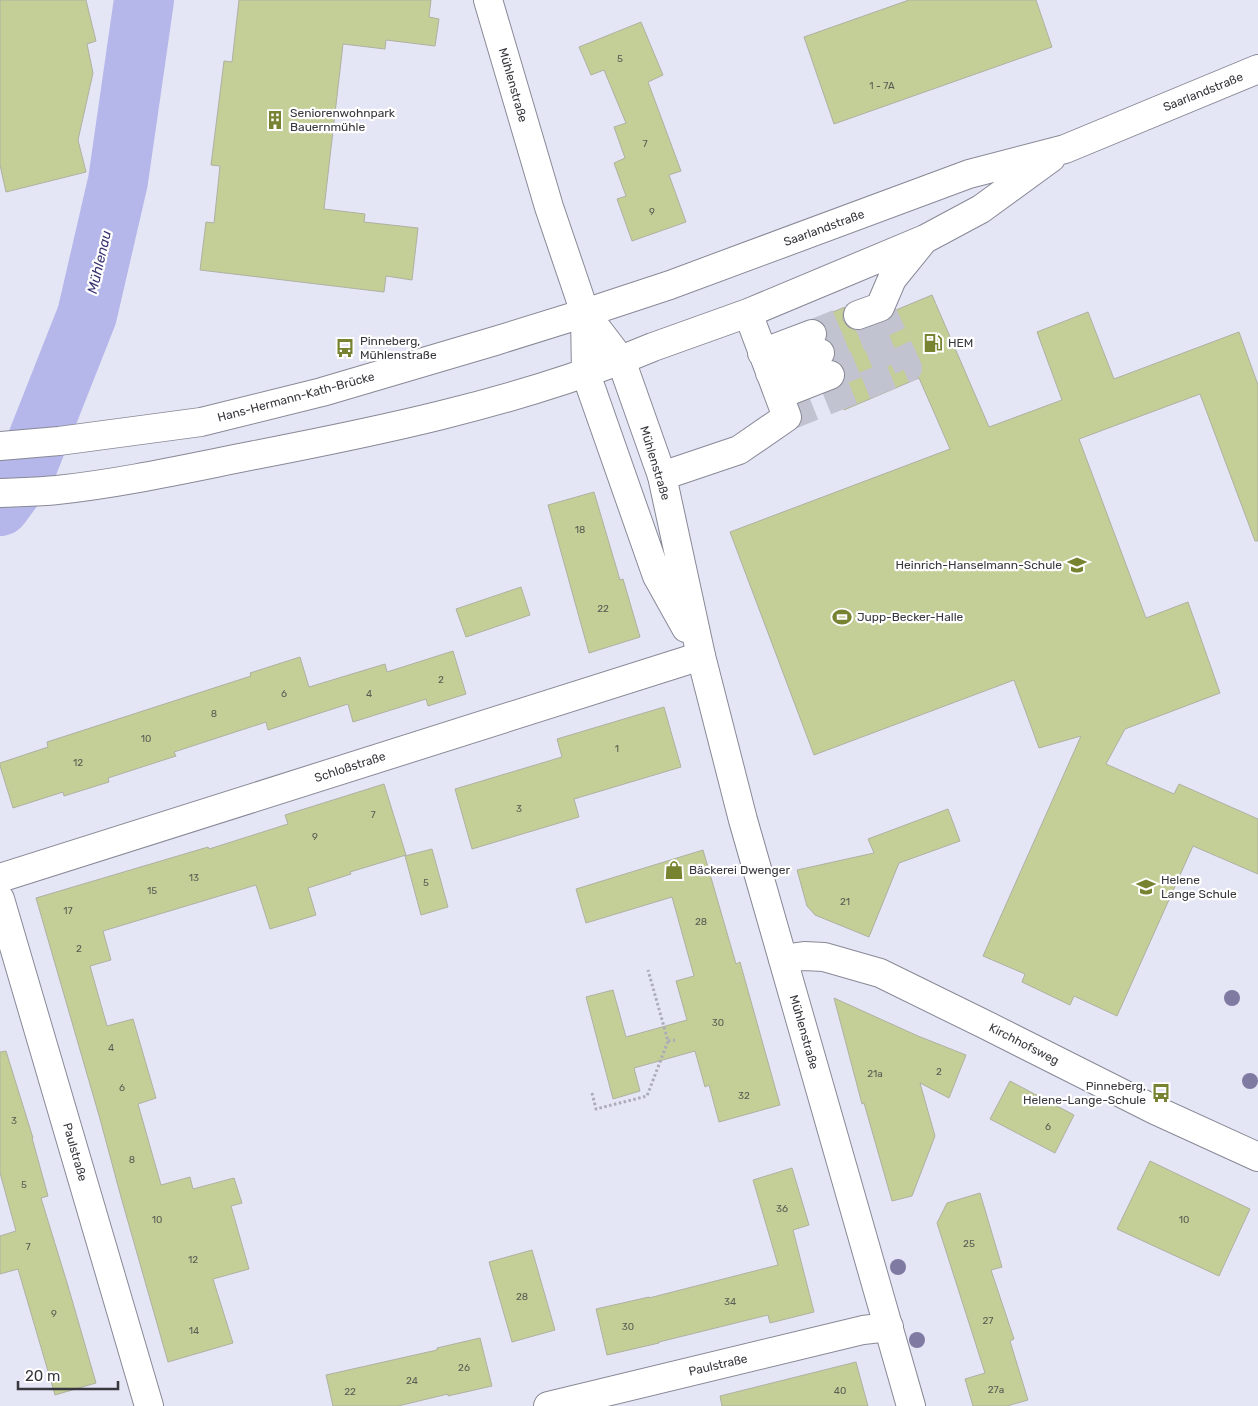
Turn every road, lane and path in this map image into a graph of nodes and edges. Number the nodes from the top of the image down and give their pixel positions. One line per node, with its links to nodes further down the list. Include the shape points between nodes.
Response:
1 (488, 0): 5 (street, Mühlenstraße, via 548,207)
2 (1258, 69): 3 (street, Saarlandstraße)
3 (1065, 148): 4 (street, Saarlandstraße, via 981,208); 5 (street, Saarlandstraße, via 969,174 670,285)
4 (925, 239): 6 (street, Saarlandstraße); 7 (street, via 892,279 880,307)
5 (585, 313): 8 (street, Mühlenstraße); 9 (street, Mühlenstraße); 11 (street, Hans-Hermann-Kath-Brücke, via 322,392 200,422)
6 (748, 313): 8 (street, Saarlandstraße); 10 (street)
7 (858, 315)
8 (621, 360): 9 (street, Saarlandstraße); 12 (street, Mühlenstraße)
9 (586, 374): 13 (street, via 512,397 336,440 111,483); 14 (street, Mühlenstraße, via 657,576)
10 (770, 374): 10 (street, via 821,354); 12 (street, via 787,417 739,450)
11 (0, 446)
12 (662, 476): 14 (street, Mühlenstraße)
13 (0, 493)
14 (701, 656): 15 (street, Schloßstraße); 17 (street, Mühlenstraße)
15 (0, 878)
16 (0, 899): 24 (street, Paulstraße)
17 (783, 959): 22 (street, Kirchhofsweg, via 824,957 880,973 1155,1110); 23 (street, Mühlenstraße)
18 (648, 970): 20 (path)
19 (675, 1040): 20 (path)
20 (668, 1041): 21 (path, via 647,1096 596,1109)
21 (592, 1093)
22 (1258, 1157)
23 (889, 1327): 25 (street, Paulstraße, via 863,1330); 26 (street, Mühlenstraße)
24 (149, 1406)
25 (548, 1406)
26 (911, 1406)

